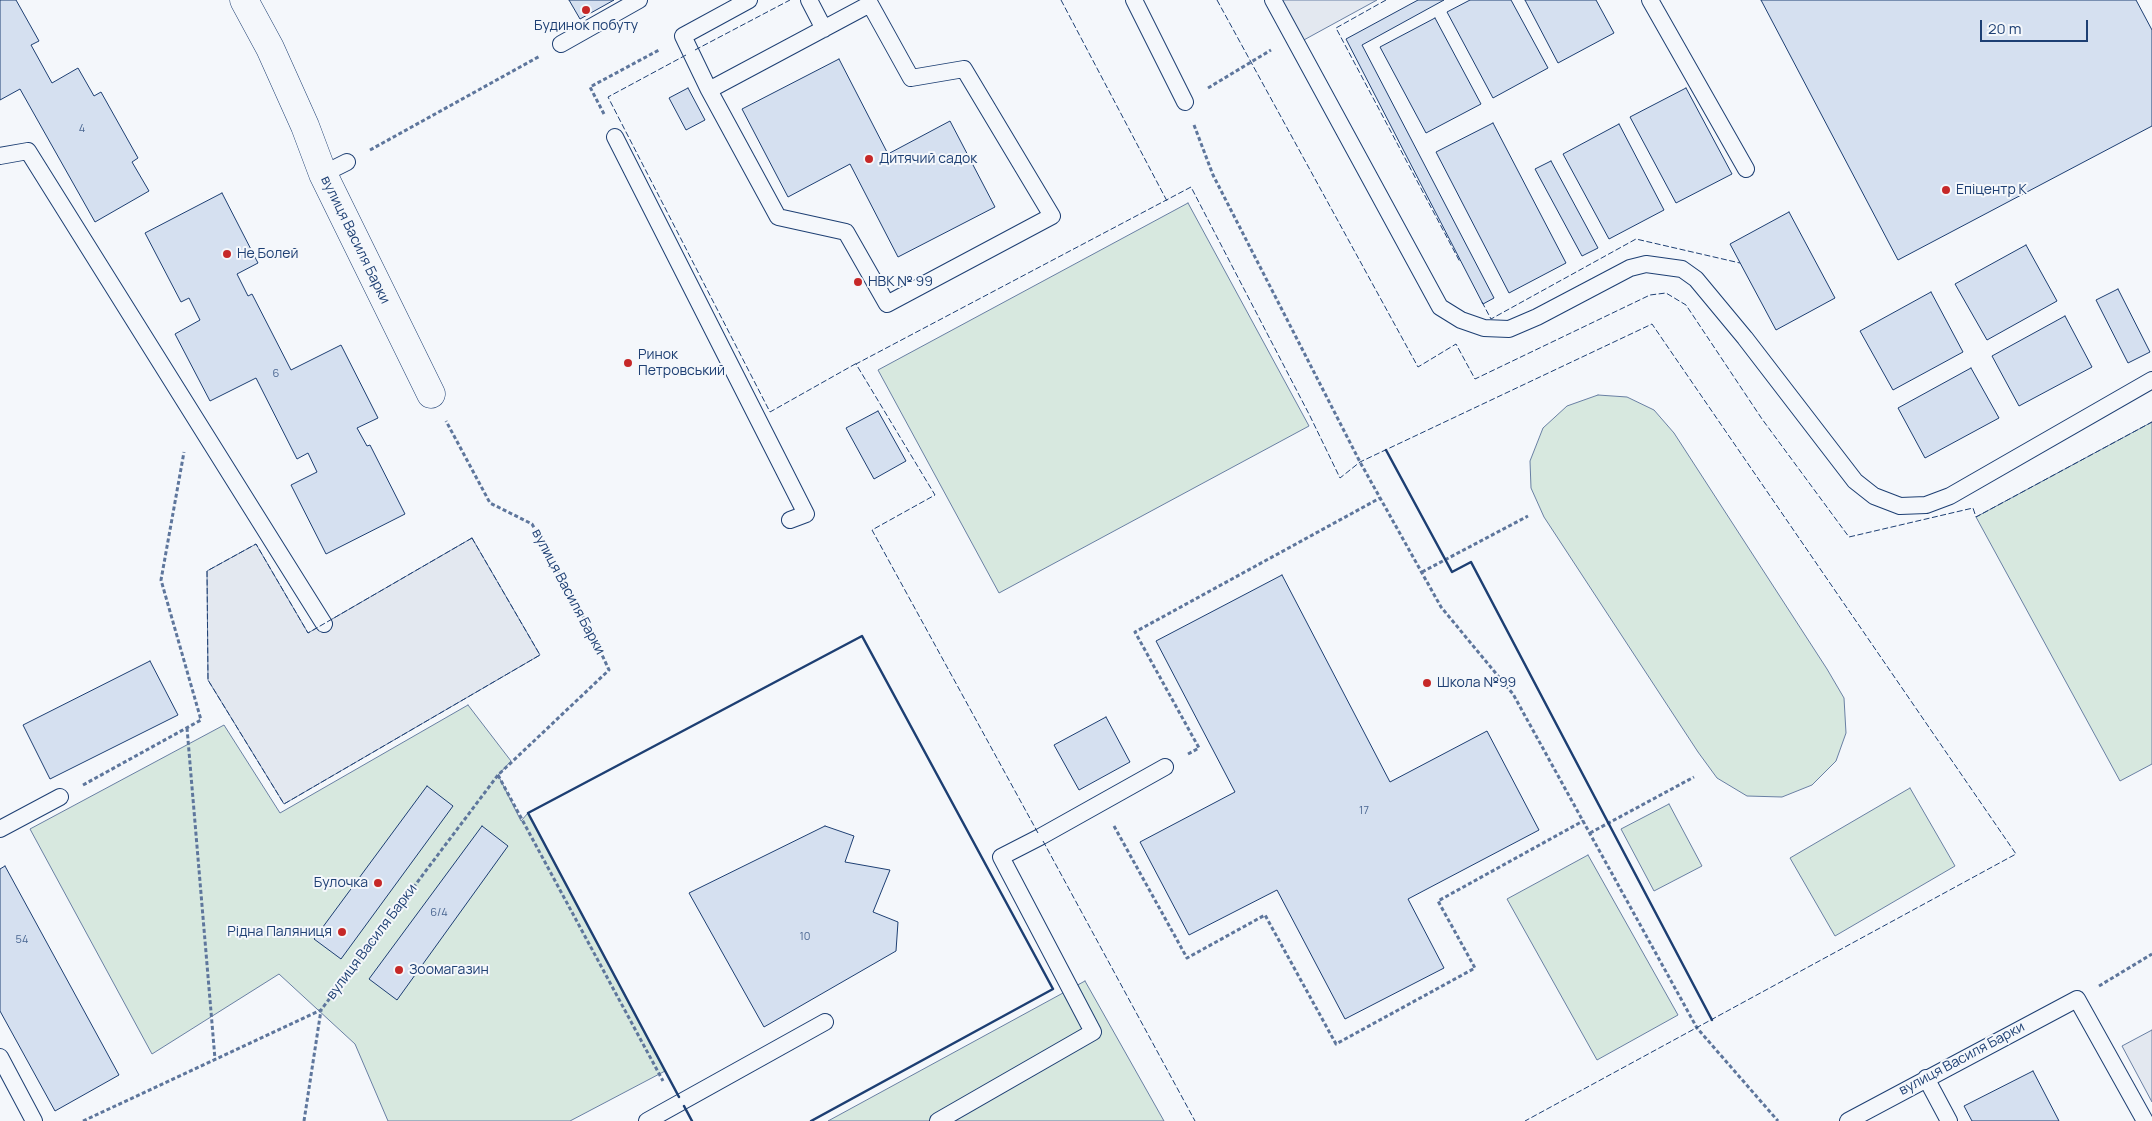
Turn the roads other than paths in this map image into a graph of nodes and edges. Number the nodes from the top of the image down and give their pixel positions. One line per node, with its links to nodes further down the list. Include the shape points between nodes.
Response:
1 (244, 0): 16 (street, вулиця Василя Барки, via 270,48)
2 (639, 0): 9 (lane)
3 (748, 0): 10 (lane, via 684,36)
4 (809, 0): 8 (lane)
5 (1134, 0): 11 (lane)
6 (1273, 0): 17 (lane, via 1440,306 1462,320 1484,328 1509,329 1630,268 1646,264 1682,269 1696,279 1745,338 1855,480 1874,496 1900,506 1926,505 1950,496)
7 (1650, 0): 15 (lane)
8 (824, 29): 10 (lane); 10 (lane, via 870,4 911,78 964,69 1052,216 887,304 846,232 778,217)
9 (561, 44)
10 (709, 90)
11 (1185, 102)
12 (615, 137): 19 (lane, via 806,514)
13 (0, 156): 20 (lane, via 28,151)
14 (347, 162): 16 (lane)
15 (1746, 169)
16 (323, 174): 18 (street, вулиця Василя Барки)
17 (2152, 380)
18 (431, 394)
19 (790, 520)
20 (324, 624)
21 (1165, 767): 29 (lane, via 1001,857 1093,1032)
22 (60, 797): 23 (lane)
23 (0, 829)
24 (825, 1022): 28 (lane)
25 (0, 1056): 27 (lane)
26 (1926, 1078): 30 (lane, вулиця Василя Барки); 31 (lane); 32 (lane, вулиця Василя Барки, via 2077,999)
27 (34, 1121)
28 (647, 1121)
29 (938, 1121)
30 (1848, 1121)
31 (1949, 1121)
32 (2145, 1121)

